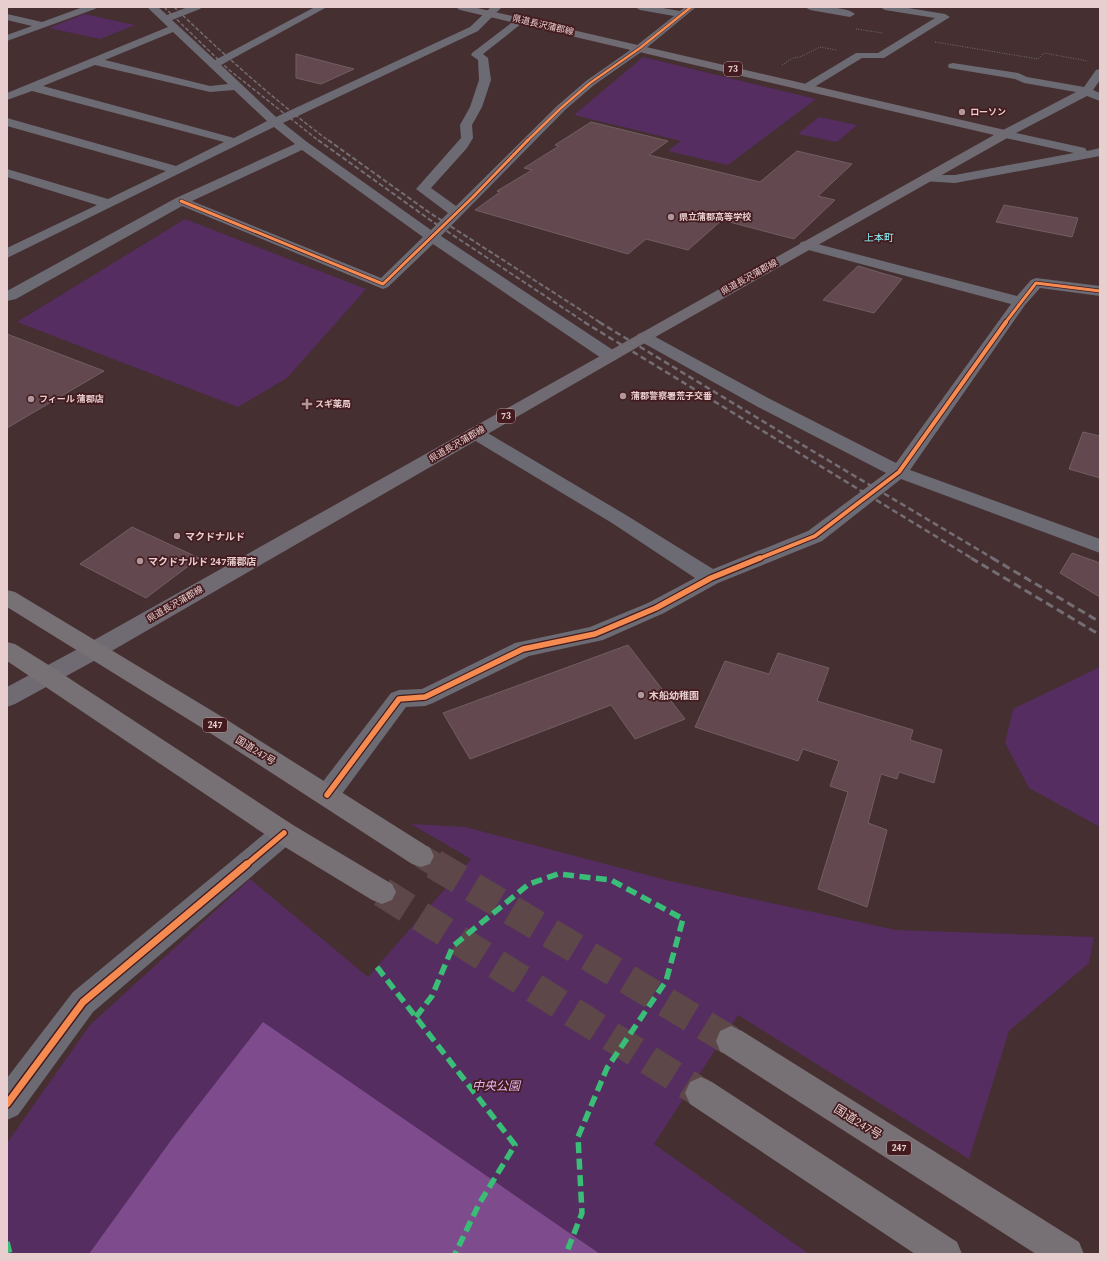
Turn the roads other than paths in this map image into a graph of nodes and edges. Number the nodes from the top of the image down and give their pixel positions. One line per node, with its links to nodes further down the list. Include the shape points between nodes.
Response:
1 (92, 7): 16 (street)
2 (152, 7): 14 (street)
3 (197, 7): 14 (street)
4 (322, 7): 21 (street)
5 (460, 7): 10 (main road, 県道長沢蒲郡線 / 73)
6 (640, 7): 11 (street)
7 (690, 7): 11 (street)
8 (810, 7): 12 (street)
9 (885, 7): 26 (street, via 945,17 880,56 860,55)
10 (493, 10): 15 (main road, 県道長沢蒲郡線 / 73); 31 (street, via 474,29)
11 (681, 14): 19 (street)
12 (850, 14)
13 (7, 18): 16 (street)
14 (166, 19): 17 (street)
15 (521, 20): 19 (main road, 県道長沢蒲郡線 / 73); 41 (street, via 476,55 483,58 485,80 476,107 466,125 467,138 423,190)
16 (43, 25): 18 (street)
17 (175, 28): 20 (street); 21 (street)
18 (7, 38)
19 (640, 48): 26 (main road, 県道長沢蒲郡線 / 73); 41 (street, via 590,83 561,108)
20 (94, 61): 24 (street, via 210,89); 25 (street)
21 (214, 66): 24 (street)
22 (953, 66): 27 (street, via 1018,76 1024,80)
23 (1096, 67): 27 (street)
24 (236, 86): 31 (street)
25 (32, 87): 28 (street); 33 (street)
26 (807, 87): 32 (main road, 県道長沢蒲郡線 / 73)
27 (1087, 91): 29 (street); 32 (street)
28 (7, 97)
29 (1100, 98)
30 (7, 122): 36 (street)
31 (275, 122): 33 (street); 34 (street)
32 (1005, 134): 35 (street); 38 (main road, 県道長沢蒲郡線 / 73)
33 (236, 142): 36 (street)
34 (302, 145): 39 (street); 42 (street)
35 (1097, 154): 38 (street, via 955,179)
36 (178, 170): 40 (street)
37 (7, 172): 40 (street)
38 (927, 178): 45 (main road, 県道長沢蒲郡線 / 73)
39 (181, 201): 42 (street, via 383,284); 48 (street, via 32,285)
40 (109, 204): 44 (street)
41 (457, 213): 42 (street)
42 (431, 236): 51 (street)
43 (7, 239): 44 (street)
44 (26, 245): 46 (street)
45 (806, 245): 49 (street); 50 (main road, 県道長沢蒲郡線 / 73)
46 (7, 254)
47 (1100, 291): 49 (street, via 1036,283)
48 (7, 296)
49 (1020, 302): 53 (street)
50 (644, 336): 51 (main road, 県道長沢蒲郡線 / 73); 53 (street, via 764,403)
51 (610, 356): 52 (main road, 県道長沢蒲郡線 / 73)
52 (475, 434): 55 (street, via 619,519); 58 (main road, 県道長沢蒲郡線 / 73)
53 (899, 472): 54 (street); 55 (street, via 814,536)
54 (1100, 546)
55 (711, 578): 61 (street, via 656,608 594,634 524,649 426,697 399,699)
56 (7, 597): 58 (highway, 国道247号 / 247)
57 (7, 650): 59 (highway)
58 (95, 650): 59 (main road, 県道長沢蒲郡線 / 73); 61 (highway, 国道247号 / 247)
59 (48, 675): 60 (main road, 県道長沢蒲郡線 / 73); 62 (highway)
60 (7, 698)
61 (327, 795): 63 (highway, 国道247号 / 247)
62 (284, 833): 64 (highway); 67 (street, via 83,1002)
63 (421, 856)
64 (382, 892)
65 (731, 1041): 69 (highway, 国道247号 / 247)
66 (701, 1093): 68 (highway)
67 (7, 1104)
68 (945, 1254)
69 (1067, 1254)

